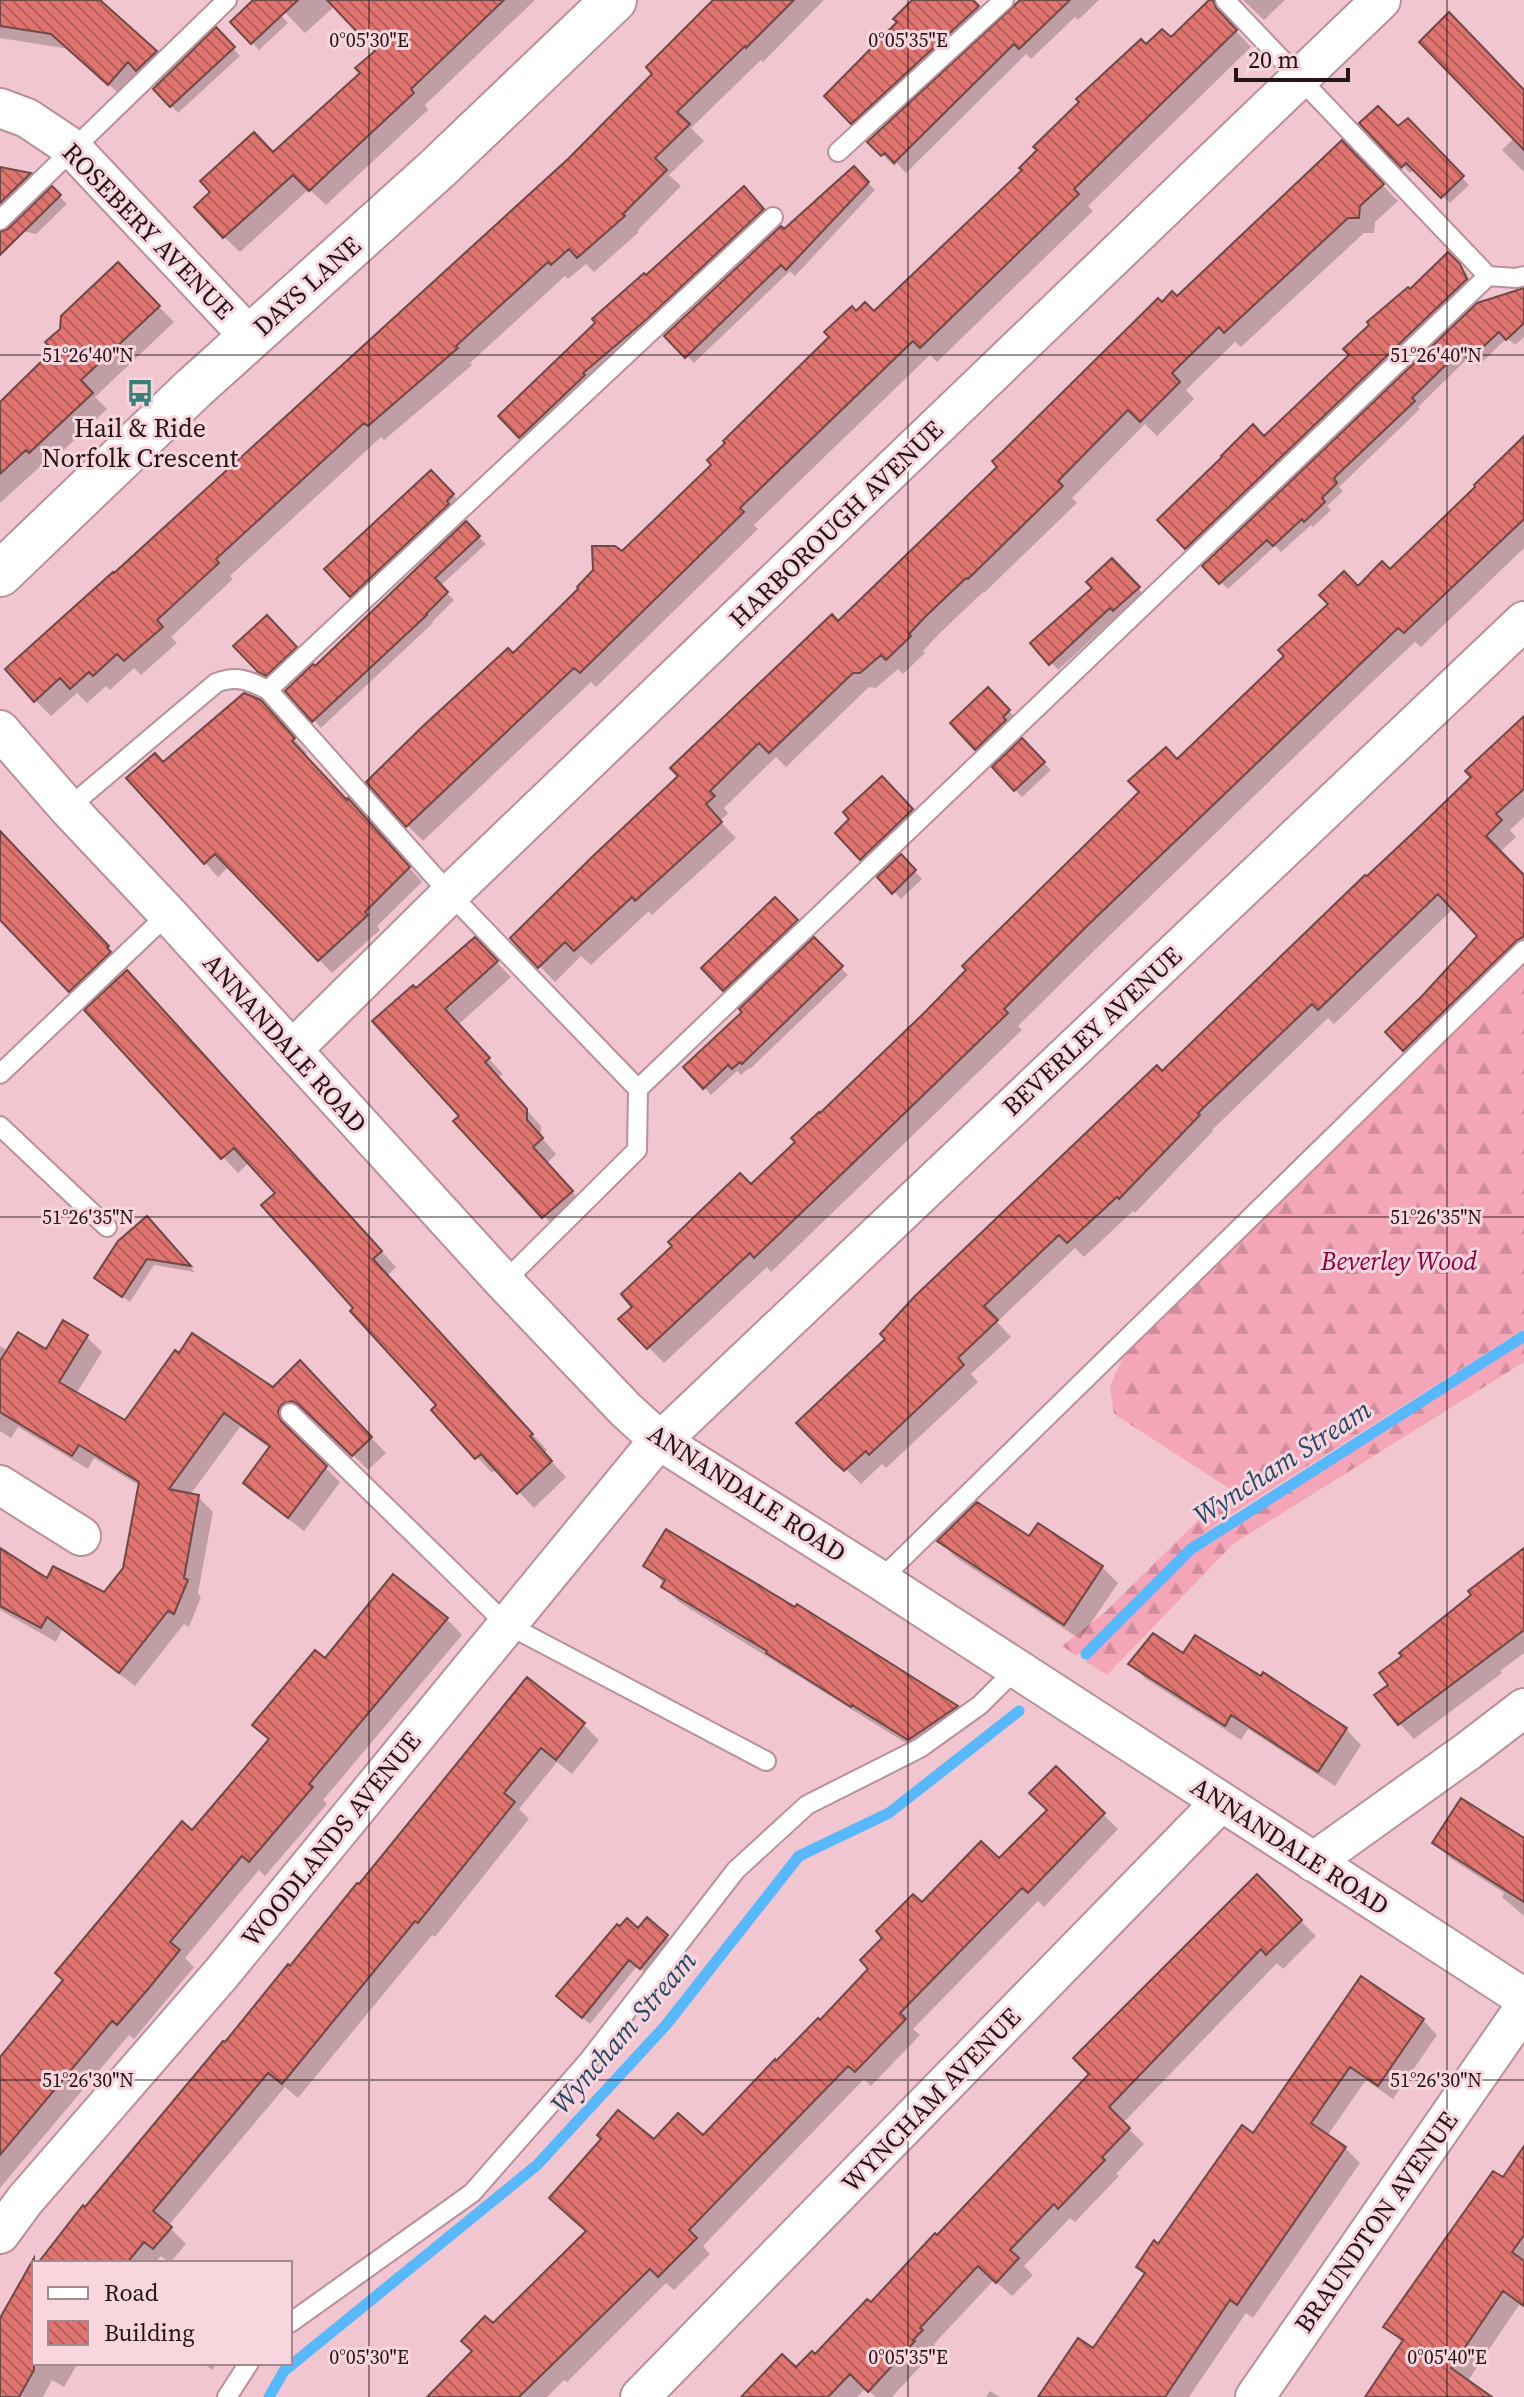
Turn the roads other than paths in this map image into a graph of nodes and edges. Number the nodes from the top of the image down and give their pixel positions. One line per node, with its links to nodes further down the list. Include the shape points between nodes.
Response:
1 (227, 0): 8 (lane)
2 (614, 0): 14 (street, DAYS LANE)
3 (1004, 0): 9 (lane)
4 (1225, 0): 6 (lane)
5 (1381, 0): 6 (street, HARBOROUGH AVENUE)
6 (1300, 78): 12 (lane); 20 (street, HARBOROUGH AVENUE)
7 (0, 108): 8 (street, ROSEBERY AVENUE, via 27,118)
8 (72, 148): 11 (lane); 14 (street, ROSEBERY AVENUE)
9 (838, 152)
10 (773, 217): 17 (lane)
11 (0, 220)
12 (1488, 276): 13 (lane); 25 (lane)
13 (1524, 276)
14 (250, 337): 15 (street, DAYS LANE)
15 (0, 574)
16 (1524, 621): 30 (street, BEVERLEY AVENUE)
17 (268, 690): 19 (lane, via 229,678 216,683); 20 (lane)
18 (0, 730): 19 (street, ANNANDALE ROAD)
19 (68, 808): 21 (street, ANNANDALE ROAD)
20 (450, 894): 23 (street, HARBOROUGH AVENUE); 25 (lane)
21 (168, 914): 23 (street, ANNANDALE ROAD); 24 (lane)
22 (1524, 950): 33 (lane)
23 (292, 1050): 28 (street, ANNANDALE ROAD)
24 (0, 1074)
25 (638, 1089): 28 (lane, via 637,1150)
26 (0, 1126): 27 (lane)
27 (107, 1227)
28 (504, 1282): 30 (street, ANNANDALE ROAD)
29 (290, 1413): 34 (lane)
30 (660, 1441): 33 (street, ANNANDALE ROAD); 34 (street, WOODLANDS AVENUE)
31 (0, 1485): 32 (street)
32 (81, 1536)
33 (880, 1580): 35 (street, ANNANDALE ROAD)
34 (506, 1624): 37 (lane); 42 (street, WOODLANDS AVENUE, via 221,1974)
35 (1021, 1671): 38 (street, ANNANDALE ROAD); 43 (lane, via 920,1748 807,1805 736,1870 588,2061 472,2193)
36 (1524, 1708): 39 (street)
37 (766, 1761)
38 (1221, 1802): 39 (street, ANNANDALE ROAD); 46 (street, WYNCHAM AVENUE)
39 (1313, 1862): 40 (street, ANNANDALE ROAD)
40 (1524, 1998)
41 (1524, 2008): 47 (street, BRAUNDTON AVENUE)
42 (0, 2234)
43 (292, 2322)
44 (248, 2365): 45 (lane)
45 (227, 2397)
46 (640, 2397)
47 (1255, 2397)

